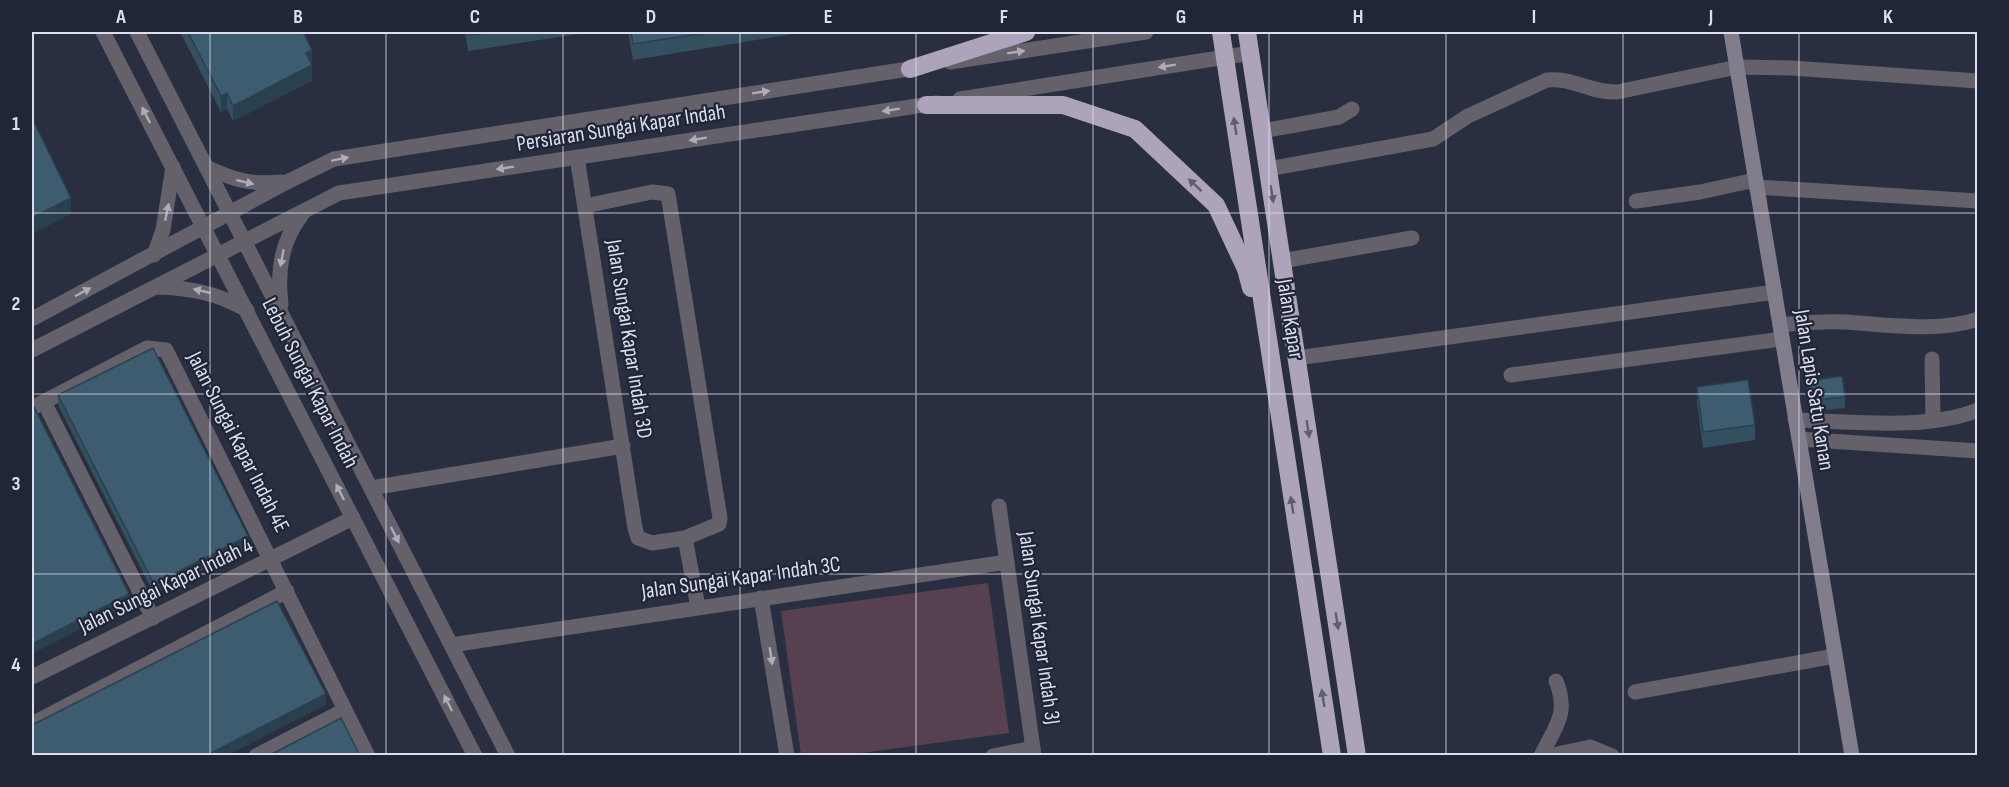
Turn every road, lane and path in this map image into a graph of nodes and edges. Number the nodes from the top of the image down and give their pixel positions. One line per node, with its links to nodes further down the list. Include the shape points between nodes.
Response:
1 (103, 32): 17 (street, Lebuh Sungai Kapar Indah, one-way to 1)
2 (137, 32): 18 (street, Lebuh Sungai Kapar Indah)
3 (1026, 32): 11 (highway)
4 (1146, 32): 11 (street, Persiaran Sungai Kapar Indah, one-way to 4)
5 (1221, 32): 9 (highway, Jalan Kapar)
6 (1247, 32): 8 (highway, Jalan Kapar)
7 (1731, 32): 10 (street, Jalan Lapis Satu Kanan)
8 (1251, 53): 9 (street, Persiaran Sungai Kapar Indah); 15 (highway, Jalan Kapar)
9 (1224, 57): 13 (street, Persiaran Sungai Kapar Indah, one-way to 13); 44 (highway, Jalan Kapar, one-way to 9)
10 (1737, 67): 12 (street); 19 (street, via 1603,93 1561,78 1547,80 1468,116 1433,139); 21 (street, Jalan Lapis Satu Kanan)
11 (910, 69): 20 (street, Persiaran Sungai Kapar Indah, one-way to 11, via 334,159)
12 (1977, 81)
13 (926, 105): 16 (street, Persiaran Sungai Kapar Indah, one-way to 16); 44 (highway, one-way to 13, via 1246,269 1216,205 1135,129 1063,105)
14 (1352, 109): 15 (street, via 1339,117)
15 (1263, 131): 19 (highway, Jalan Kapar)
16 (577, 157): 24 (street, Jalan Sungai Kapar Indah 3D); 25 (street, Persiaran Sungai Kapar Indah, one-way to 25, via 339,193)
17 (173, 167): 27 (street, Lebuh Sungai Kapar Indah); 31 (street, one-way to 17, via 164,230)
18 (207, 167): 20 (street, one-way to 20, via 231,179 255,184); 26 (street, Lebuh Sungai Kapar Indah)
19 (1268, 169): 32 (highway, Jalan Kapar, one-way to 32)
20 (287, 182): 26 (street, Persiaran Sungai Kapar Indah)
21 (1756, 184): 22 (street); 23 (street); 34 (street, Jalan Lapis Satu Kanan)
22 (1636, 201)
23 (1977, 201)
24 (585, 206): 50 (street, Jalan Sungai Kapar Indah 3D); 55 (street, via 652,192 668,194 720,518 719,524 710,530)
25 (307, 208): 29 (street, Persiaran Sungai Kapar Indah); 36 (street, one-way to 36, via 290,229 281,255 278,281)
26 (230, 213): 27 (street, Persiaran Sungai Kapar Indah); 29 (street, Lebuh Sungai Kapar Indah)
27 (204, 227): 30 (street, Lebuh Sungai Kapar Indah); 31 (street, Persiaran Sungai Kapar Indah)
28 (1412, 238): 32 (street)
29 (244, 241): 30 (street, Persiaran Sungai Kapar Indah); 36 (street, Lebuh Sungai Kapar Indah)
30 (218, 254): 33 (street, Persiaran Sungai Kapar Indah); 35 (street, Lebuh Sungai Kapar Indah)
31 (154, 255): 37 (street, Persiaran Sungai Kapar Indah, one-way to 31)
32 (1282, 261): 41 (highway, Jalan Kapar)
33 (153, 287): 35 (street, one-way to 33, via 198,289); 40 (street, Persiaran Sungai Kapar Indah)
34 (1775, 292): 39 (street, Jalan Lapis Satu Kanan); 41 (street)
35 (247, 310): 54 (street, Lebuh Sungai Kapar Indah, one-way to 35)
36 (282, 315): 52 (street, Lebuh Sungai Kapar Indah)
37 (32, 319)
38 (1977, 319): 39 (street, via 1889,326 1836,322)
39 (1781, 332): 43 (street); 47 (street, Jalan Lapis Satu Kanan)
40 (32, 350)
41 (1297, 358): 77 (highway, Jalan Kapar, one-way to 77)
42 (1932, 359): 48 (street)
43 (1511, 375)
44 (1277, 392): 76 (highway, Jalan Kapar, one-way to 44)
45 (38, 405): 56 (street, Jalan Sungai Kapar Indah 4E, via 147,348 166,350); 61 (street)
46 (1977, 410): 48 (street, via 1959,418)
47 (1795, 420): 48 (street); 49 (street, Jalan Lapis Satu Kanan)
48 (1933, 420)
49 (1799, 439): 51 (street); 63 (street, Jalan Lapis Satu Kanan)
50 (622, 446): 52 (street); 55 (street, Jalan Sungai Kapar Indah 3D, via 638,538 652,543)
51 (1977, 451)
52 (371, 488): 62 (street, Lebuh Sungai Kapar Indah, one-way to 62)
53 (999, 506): 57 (street, Jalan Sungai Kapar Indah 3J)
54 (353, 518): 56 (street, Jalan Sungai Kapar Indah 4); 72 (street, Lebuh Sungai Kapar Indah, one-way to 54)
55 (686, 538): 60 (street)
56 (272, 559): 58 (street); 61 (street, Jalan Sungai Kapar Indah 4)
57 (1007, 562): 59 (street, Jalan Sungai Kapar Indah 3C); 69 (street, Jalan Sungai Kapar Indah 3J)
58 (287, 591): 67 (street); 68 (street)
59 (761, 598): 60 (street, Jalan Sungai Kapar Indah 3C); 74 (street, one-way to 74)
60 (698, 607): 62 (street, Jalan Sungai Kapar Indah 3C)
61 (153, 618): 64 (street, Jalan Sungai Kapar Indah 4)
62 (451, 645): 73 (street, Lebuh Sungai Kapar Indah)
63 (1835, 656): 66 (street); 81 (street, Jalan Lapis Satu Kanan)
64 (32, 675)
65 (1556, 681): 78 (street, via 1563,700 1561,714)
66 (1635, 692)
67 (345, 710): 70 (street); 71 (street)
68 (32, 724)
69 (1033, 752): 75 (street)
70 (256, 756)
71 (368, 756)
72 (475, 756)
73 (508, 756)
74 (787, 756)
75 (993, 756)
76 (1332, 756)
77 (1357, 756)
78 (1541, 756)
79 (1548, 756): 80 (street, via 1590,747)
80 (1612, 756)
81 (1852, 756)

